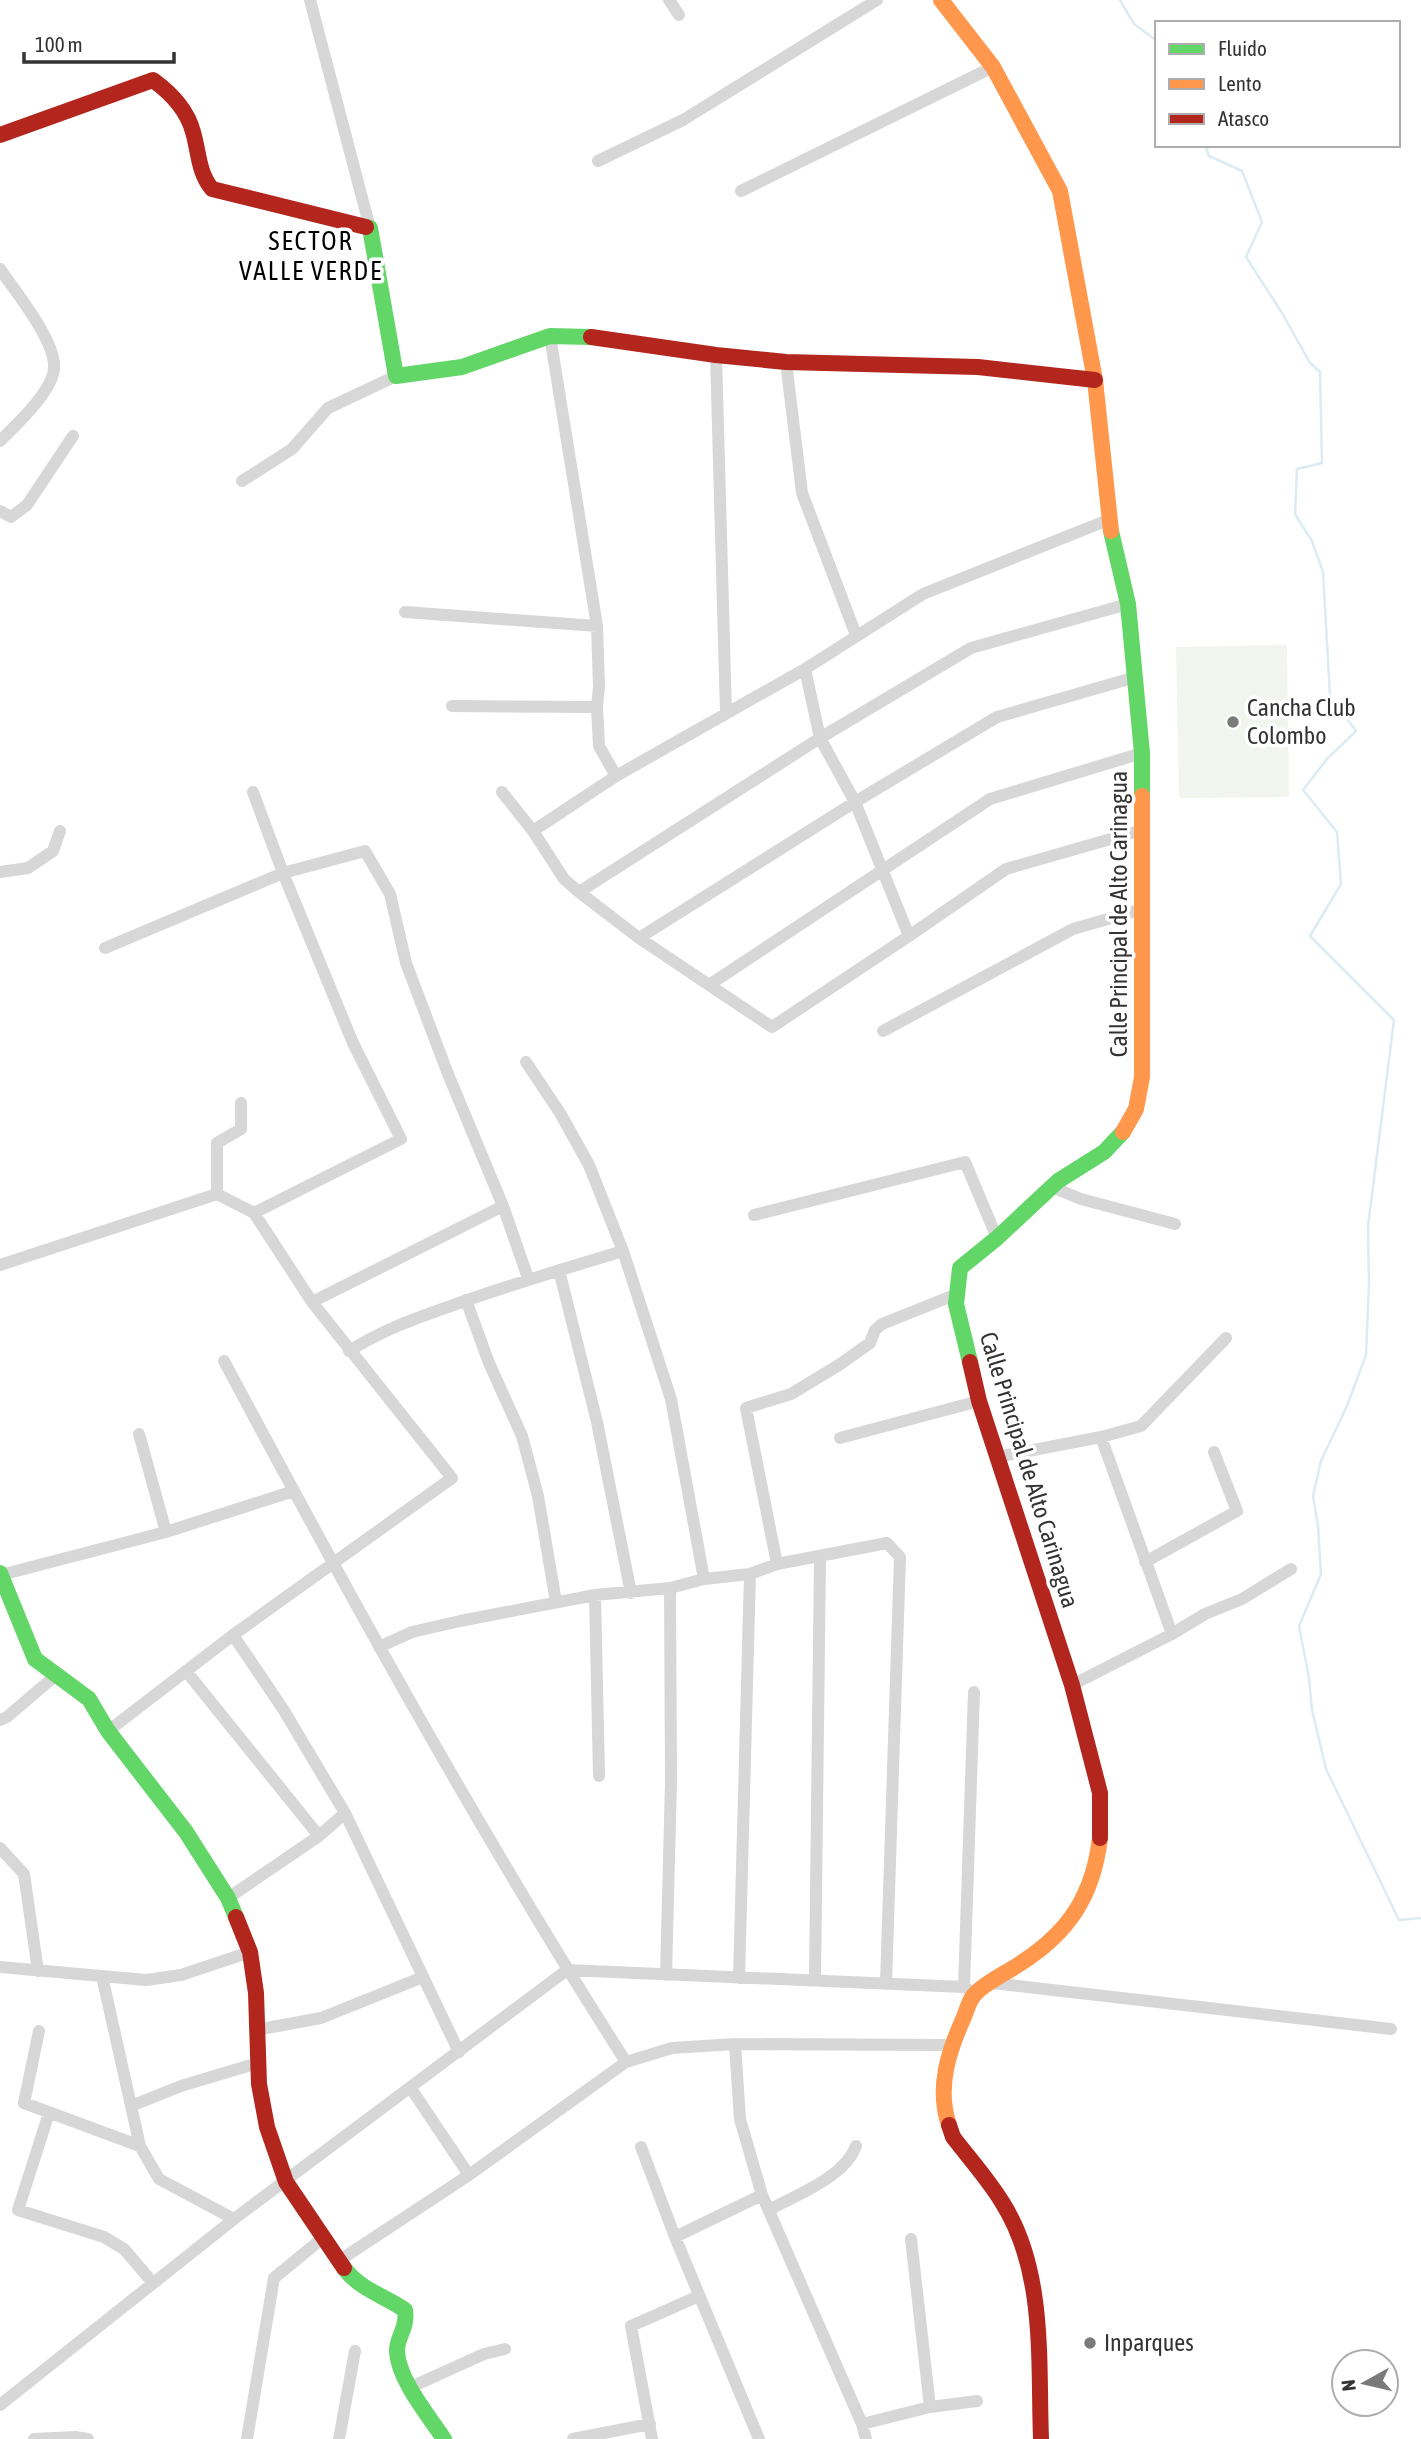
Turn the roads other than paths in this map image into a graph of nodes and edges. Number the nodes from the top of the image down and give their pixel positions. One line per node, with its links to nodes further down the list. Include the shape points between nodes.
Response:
1 (310, 0): 10 (street)
2 (669, 0): 5 (street)
3 (877, 0): 8 (street, via 683,120)
4 (941, 0): 6 (street, Calle Principal de Alto Carinagua)
5 (679, 15)
6 (993, 67): 9 (street); 16 (street, Calle Principal de Alto Carinagua, via 1060,191)
7 (0, 135): 10 (street, via 153,80 170,92 190,122 203,180 212,189)
8 (598, 161)
9 (741, 191)
10 (370, 228): 15 (street)
11 (0, 269): 18 (street, via 48,342 54,368 42,396)
12 (550, 336): 13 (street); 15 (street, via 462,367); 24 (street)
13 (716, 355): 14 (street); 30 (street)
14 (786, 362): 16 (street, via 978,367); 25 (street, via 802,493)
15 (396, 376): 19 (street, via 328,408 292,449)
16 (1095, 380): 21 (street, Calle Principal de Alto Carinagua)
17 (73, 436): 20 (street, via 27,505 11,517)
18 (0, 441)
19 (242, 481)
20 (0, 511)
21 (1108, 520): 22 (street, Calle Principal de Alto Carinagua); 25 (street, via 923,594)
22 (1128, 604): 27 (street, Calle Principal de Alto Carinagua); 31 (street, via 971,648)
23 (405, 612): 24 (street)
24 (597, 626): 29 (street)
25 (856, 635): 26 (street)
26 (805, 669): 30 (street); 31 (street)
27 (1136, 677): 32 (street, Calle Principal de Alto Carinagua); 36 (street, via 997,718)
28 (452, 706): 29 (street)
29 (597, 707): 33 (street, via 599,746)
30 (726, 714): 33 (street)
31 (820, 738): 36 (street); 43 (street)
32 (1142, 753): 37 (street, Calle Principal de Alto Carinagua); 40 (street, via 990,799)
33 (617, 776): 39 (street)
34 (253, 792): 42 (street)
35 (502, 792): 39 (street)
36 (855, 802): 40 (street); 46 (street)
37 (1142, 830): 44 (street, Calle Principal de Alto Carinagua); 45 (street, via 1006,870)
38 (60, 831): 41 (street, via 53,851 28,868)
39 (533, 831): 43 (street, via 564,879)
40 (883, 868): 45 (street); 48 (street)
41 (0, 872)
42 (282, 873): 47 (street); 54 (street, via 365,851 390,894 406,963); 55 (street, via 353,1043 401,1139)
43 (579, 892): 46 (street)
44 (1143, 909): 49 (street, via 1073,929); 52 (street, Calle Principal de Alto Carinagua, via 1142,1077 1136,1109 1104,1153)
45 (909, 936): 48 (street, via 772,1027)
46 (639, 938): 48 (street)
47 (105, 948)
48 (709, 985)
49 (883, 1031)
50 (526, 1062): 59 (street, via 589,1165)
51 (241, 1103): 53 (street, via 241,1129 217,1143)
52 (1052, 1187): 57 (street); 58 (street, Calle Principal de Alto Carinagua)
53 (217, 1194): 55 (street); 60 (street)
54 (503, 1206): 62 (street); 65 (street)
55 (254, 1213): 65 (street)
56 (754, 1215): 58 (street, via 965,1162)
57 (1175, 1224)
58 (998, 1238): 63 (street, Calle Principal de Alto Carinagua, via 960,1268)
59 (623, 1251): 61 (street); 84 (street, via 671,1399)
60 (0, 1265)
61 (559, 1270): 62 (street); 86 (street, via 597,1422)
62 (528, 1278): 64 (street)
63 (957, 1294): 69 (street, Calle Principal de Alto Carinagua); 80 (street, via 882,1324 870,1343 839,1365 791,1394 746,1408)
64 (466, 1300): 67 (street, via 380,1332); 88 (street, via 522,1436 538,1496)
65 (312, 1302): 67 (street)
66 (1226, 1338): 71 (street, via 1141,1426)
67 (349, 1351): 79 (street, via 452,1478)
68 (224, 1361): 75 (street)
69 (979, 1401): 72 (street); 74 (street, Calle Principal de Alto Carinagua)
70 (139, 1434): 76 (street)
71 (1101, 1437): 74 (street); 78 (street)
72 (840, 1438)
73 (1214, 1452): 78 (street, via 1237,1511)
74 (997, 1457): 94 (street, Calle Principal de Alto Carinagua)
75 (293, 1491): 76 (street); 79 (street)
76 (166, 1532): 82 (street)
77 (820, 1558): 80 (street); 111 (street); 112 (street, via 887,1543 900,1557)
78 (1144, 1562): 89 (street)
79 (331, 1563): 90 (street); 91 (street)
80 (777, 1564): 83 (street)
81 (1291, 1569): 89 (street)
82 (0, 1574): 93 (street, via 35,1659)
83 (750, 1574): 84 (street); 110 (street)
84 (704, 1579): 85 (street)
85 (670, 1588): 86 (street); 107 (street)
86 (631, 1593): 87 (street)
87 (595, 1595): 88 (street); 98 (street)
88 (556, 1602): 91 (street, via 412,1632)
89 (1172, 1634): 94 (street)
90 (233, 1635): 92 (street); 99 (street)
91 (379, 1647): 105 (street)
92 (186, 1671): 97 (street); 100 (street)
93 (55, 1676): 96 (street); 97 (street, via 89,1699)
94 (1072, 1685): 113 (street, Calle Principal de Alto Carinagua, via 1100,1793 1097,1865 1088,1892 1055,1938)
95 (974, 1692): 114 (street)
96 (0, 1720)
97 (108, 1731): 102 (street, via 186,1832)
98 (599, 1776)
99 (345, 1813): 100 (street); 109 (street)
100 (319, 1836): 102 (street)
101 (0, 1848): 106 (street, via 24,1874)
102 (228, 1898): 103 (street)
103 (250, 1952): 108 (street, via 181,1975 146,1980); 116 (street)
104 (0, 1967): 106 (street)
105 (568, 1970): 107 (street); 120 (street); 121 (street)
106 (38, 1971): 108 (street)
107 (666, 1975): 110 (street)
108 (102, 1976): 124 (street)
109 (422, 1977): 116 (street, via 321,2018); 120 (street)
110 (739, 1978): 111 (street)
111 (815, 1979): 112 (street)
112 (886, 1983): 114 (street)
113 (992, 1983): 114 (street, Calle Principal de Alto Carinagua); 115 (street)
114 (970, 1990): 119 (street)
115 (1391, 2029)
116 (256, 2030): 122 (street)
117 (39, 2031): 125 (street, via 24,2103)
118 (735, 2044): 119 (street); 121 (street, via 672,2048); 131 (street, via 740,2119)
119 (951, 2045): 157 (street, via 943,2087 944,2111 953,2137 1003,2203 1026,2254 1036,2302)
120 (459, 2052): 123 (street)
121 (626, 2062): 129 (street)
122 (258, 2063): 124 (street); 130 (street, via 267,2127)
123 (410, 2087): 129 (street); 130 (street)
124 (131, 2106): 126 (street)
125 (49, 2113): 126 (street); 138 (street, via 18,2210 104,2237 124,2249)
126 (140, 2146): 133 (street, via 159,2179)
127 (856, 2146): 132 (street, via 844,2167)
128 (641, 2147): 135 (street)
129 (469, 2175): 137 (street)
130 (286, 2182): 133 (street); 134 (street)
131 (762, 2195): 132 (street); 135 (street)
132 (769, 2210): 147 (street)
133 (234, 2219): 138 (street)
134 (324, 2236): 137 (street); 150 (street, via 274,2278)
135 (675, 2237): 139 (street)
136 (911, 2239): 145 (street)
137 (340, 2260): 142 (street, via 356,2282 405,2309 408,2324 396,2349 399,2368)
138 (153, 2283): 144 (street)
139 (699, 2296): 146 (street, via 631,2326); 155 (street)
140 (505, 2349): 142 (street)
141 (355, 2351): 151 (street)
142 (411, 2387): 152 (street)
143 (976, 2401): 145 (street)
144 (0, 2405)
145 (930, 2407): 147 (street)
146 (650, 2424): 153 (street); 154 (street)
147 (862, 2424): 156 (street)
148 (34, 2439): 149 (street)
149 (88, 2439)
150 (247, 2439)
151 (339, 2439)
152 (444, 2439)
153 (573, 2439)
154 (652, 2439)
155 (759, 2439)
156 (866, 2439)
157 (1041, 2439)

